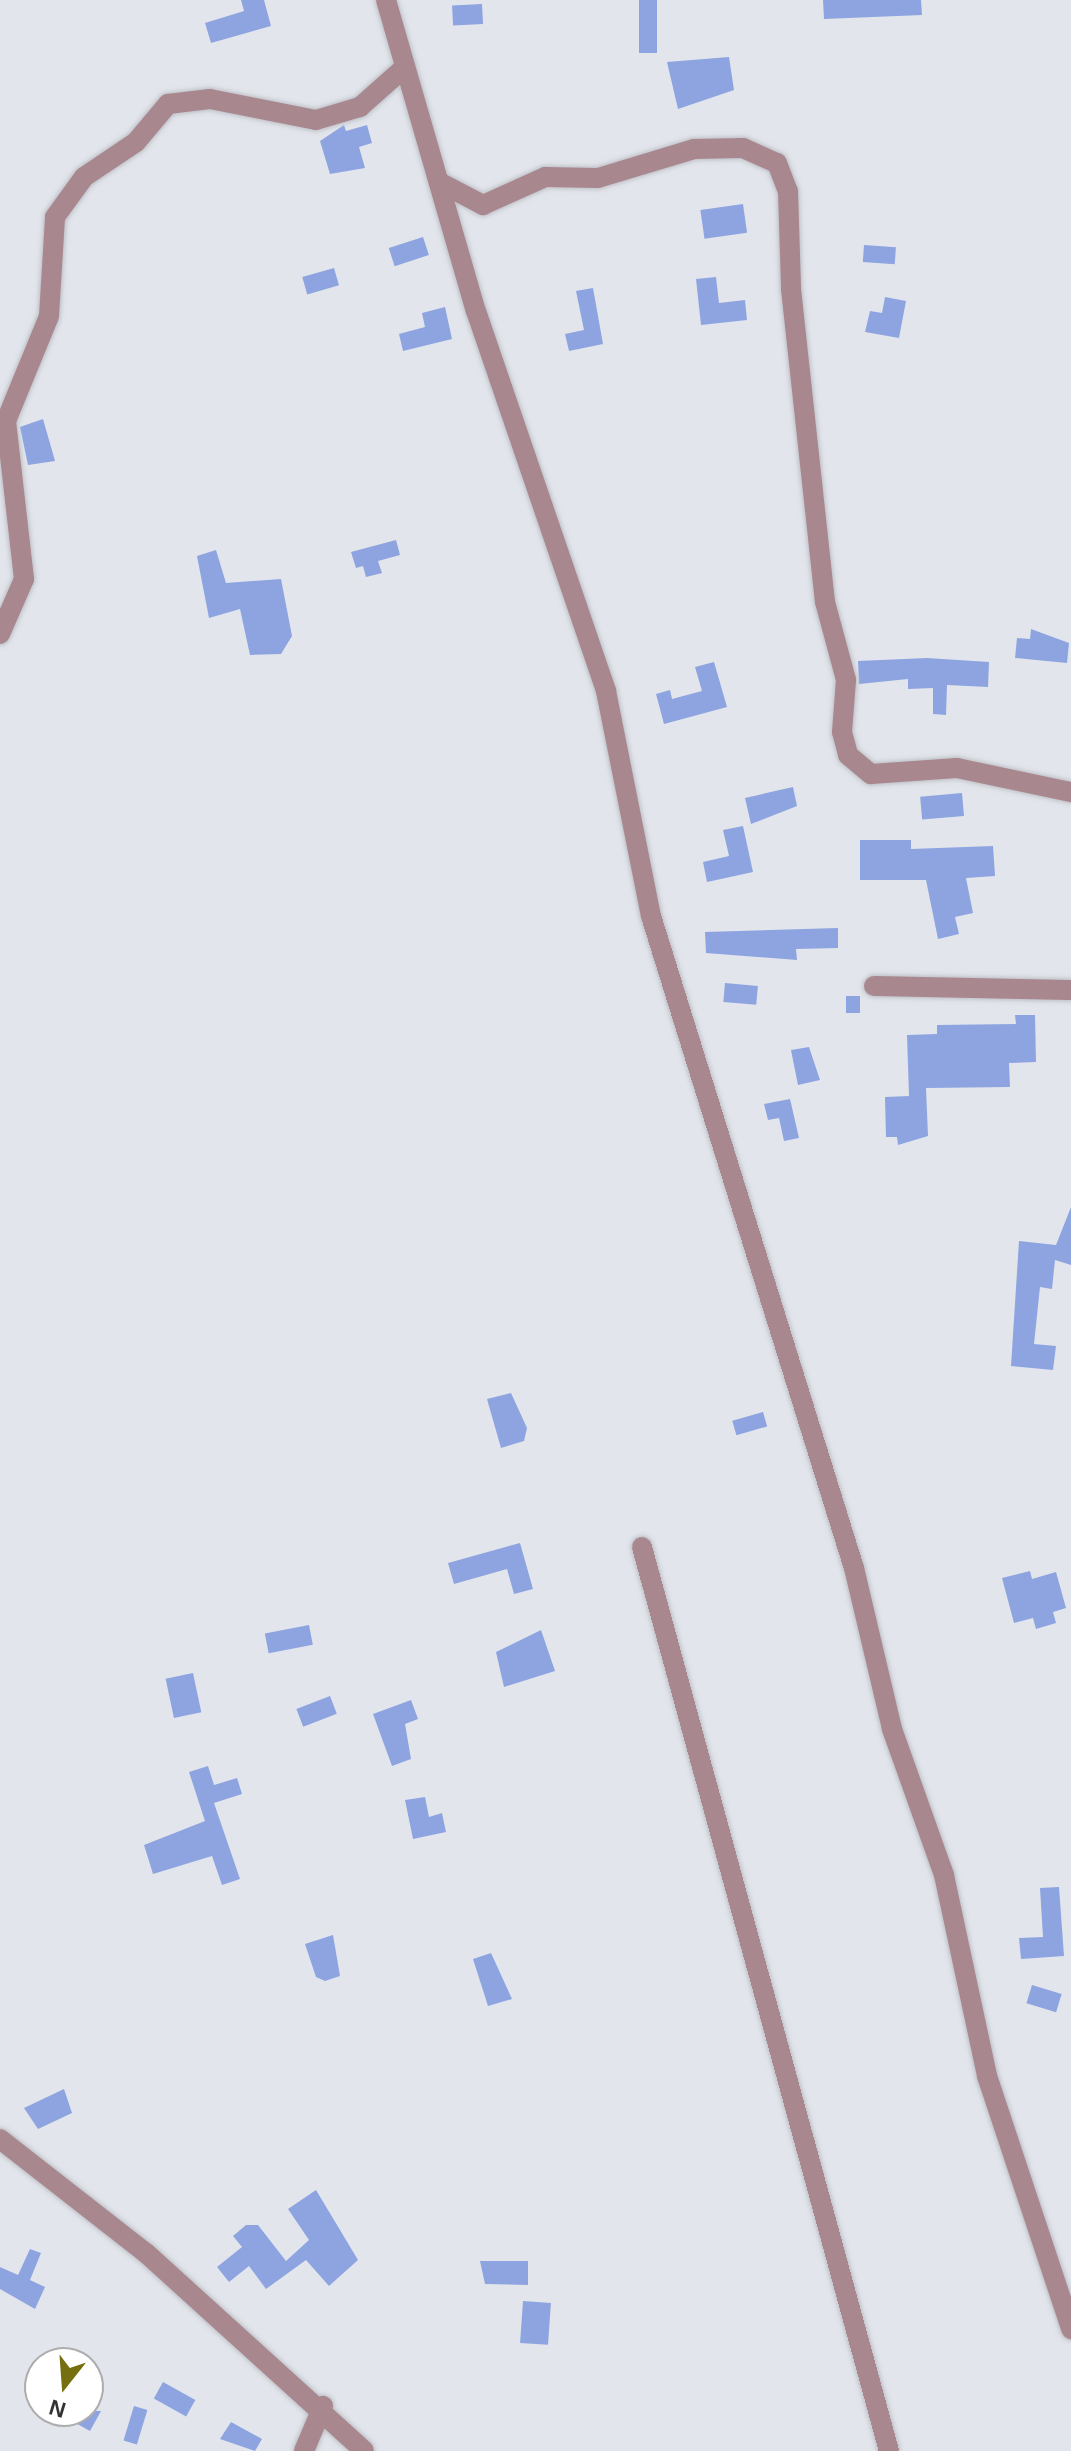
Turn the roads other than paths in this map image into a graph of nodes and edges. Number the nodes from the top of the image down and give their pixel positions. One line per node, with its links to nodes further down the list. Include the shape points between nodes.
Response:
1 (386, 0): 2 (street)
2 (405, 67): 3 (street); 4 (street, via 360,107 316,120 210,99 168,104 136,142 84,177 55,217 49,316 6,421 24,579)
3 (439, 182): 5 (street, via 483,205 545,177 598,178 694,149 743,148 777,163 788,191 791,289 825,602 846,680 842,732 848,755 871,774 957,768); 10 (street, via 606,691 651,916 854,1568 892,1729 944,1875 987,2076)
4 (0, 634)
5 (1071, 792)
6 (874, 986): 7 (street)
7 (1071, 990)
8 (642, 1547): 14 (street)
9 (0, 2139): 11 (street, via 146,2253)
10 (1071, 2329)
11 (323, 2406): 12 (street); 13 (street)
12 (304, 2451)
13 (364, 2451)
14 (889, 2451)

